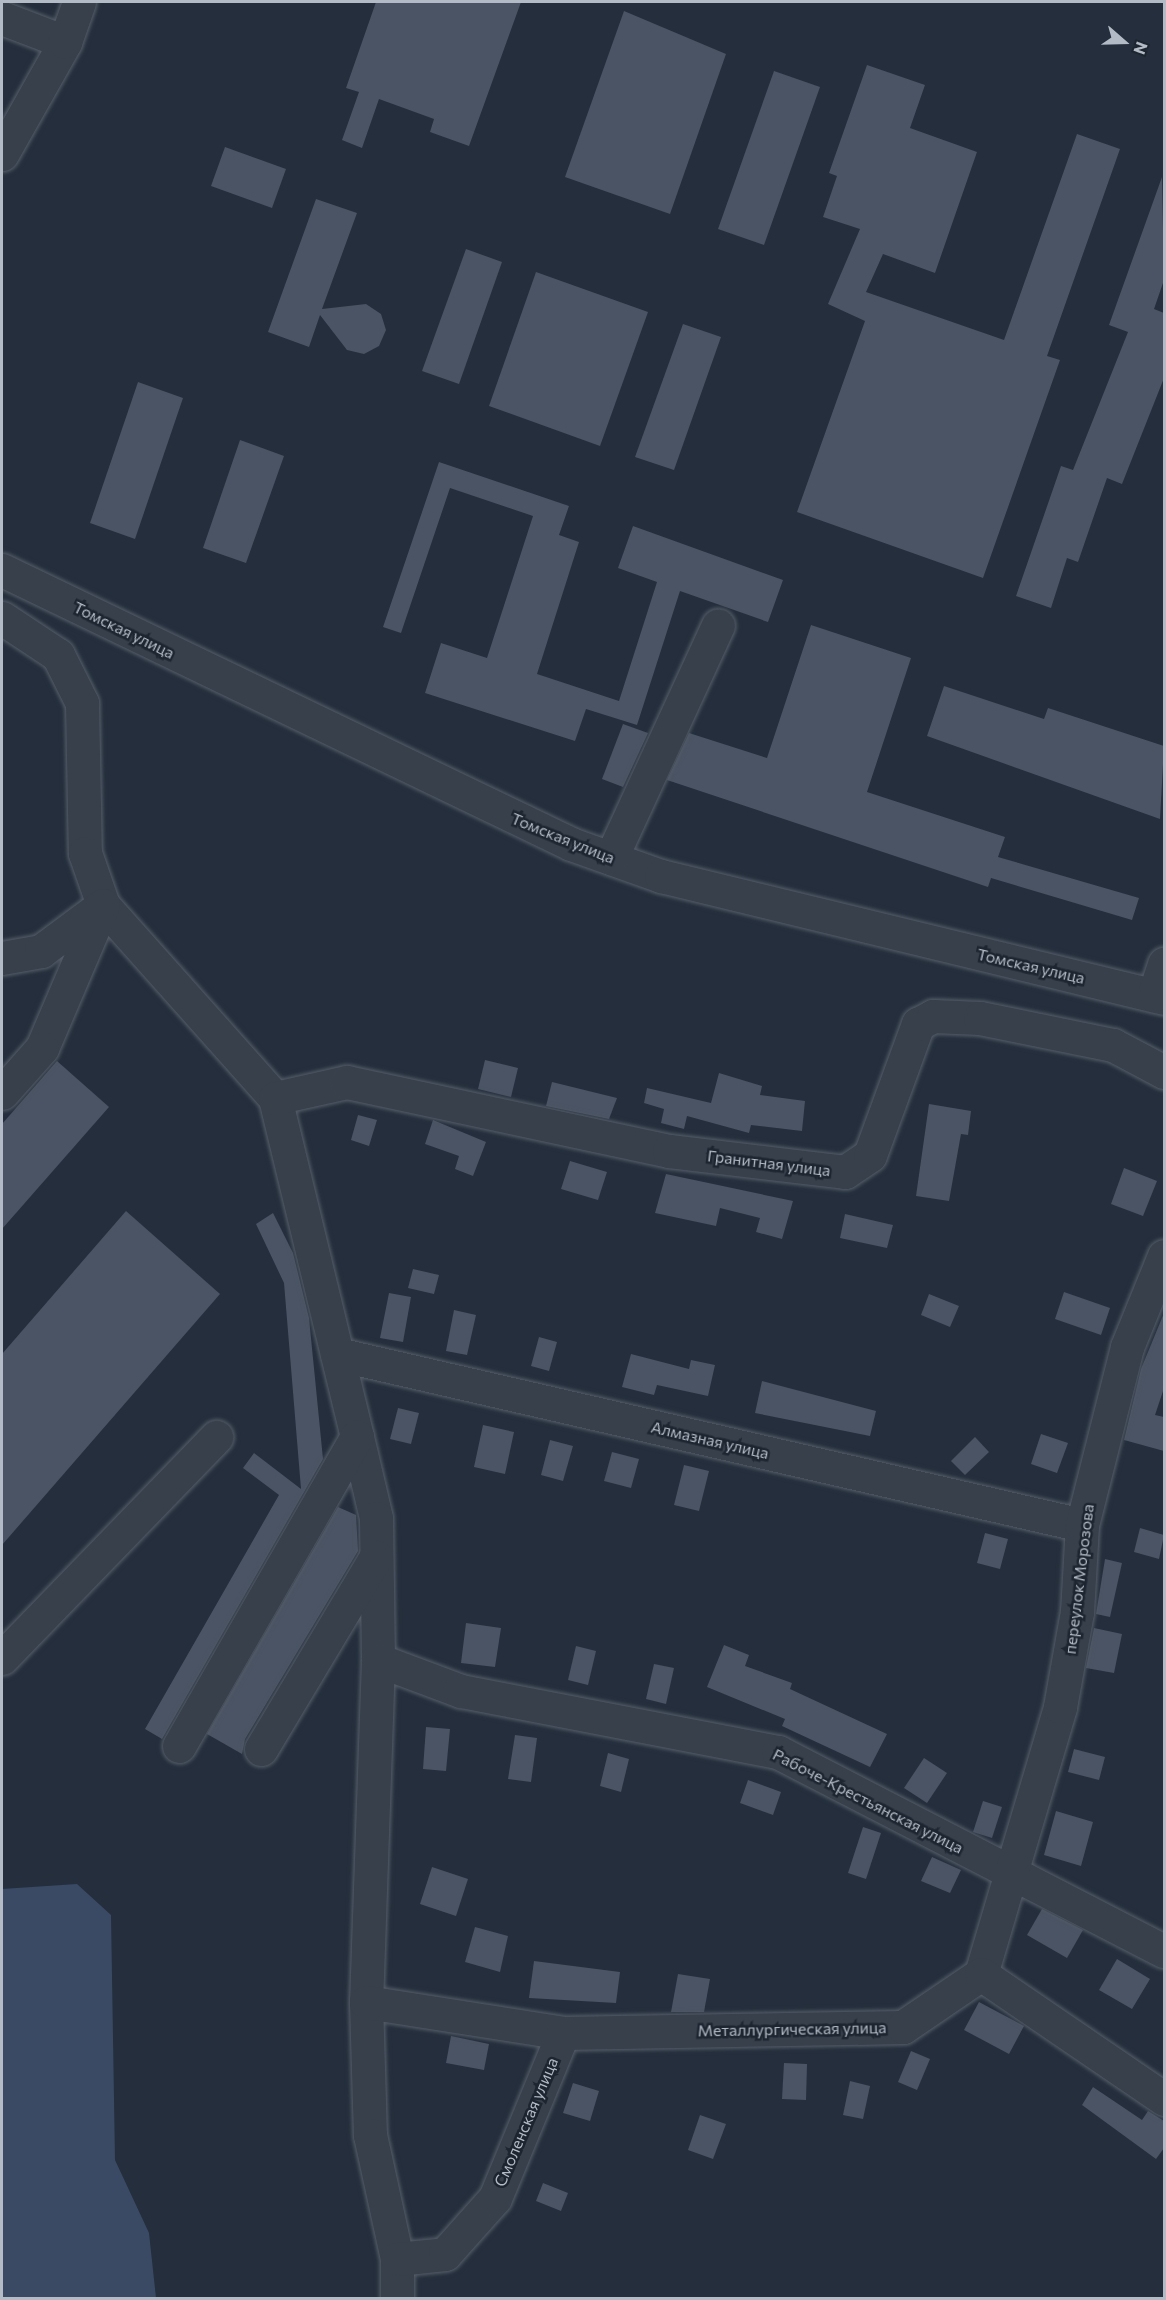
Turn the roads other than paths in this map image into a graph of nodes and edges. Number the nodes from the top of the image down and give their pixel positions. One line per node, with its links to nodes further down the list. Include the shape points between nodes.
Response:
1 (79, 2): 3 (street)
2 (2, 18): 3 (street)
3 (65, 42): 4 (street)
4 (2, 154)
5 (2, 570): 8 (street, Томская улица, via 525,825)
6 (2, 618): 9 (street, via 58,655 82,703 85,853)
7 (718, 625): 8 (street)
8 (612, 858): 12 (street, Томская улица, via 661,876)
9 (103, 905): 10 (street, via 41,951); 14 (street, via 42,1048); 15 (street)
10 (2, 958)
11 (1164, 964): 12 (street)
12 (1159, 996)
13 (1164, 1072): 15 (street, Гранитная улица, via 1113,1045 980,1018 933,1016 918,1024 870,1155 846,1172 669,1151 347,1082)
14 (2, 1093)
15 (275, 1098): 17 (street)
16 (1164, 1256): 20 (street, переулок Морозова, via 1127,1347)
17 (338, 1354): 19 (street); 20 (street, Алмазная улица)
18 (216, 1437): 22 (street)
19 (357, 1437): 21 (street, via 376,1518); 24 (street)
20 (1082, 1525): 26 (street, переулок Морозова, via 1077,1612 1060,1707)
21 (376, 1557): 23 (street); 25 (street)
22 (2, 1658)
23 (378, 1660): 26 (street, Рабоче-Крестьянская улица, via 460,1691 778,1752); 29 (street)
24 (179, 1746)
25 (261, 1749)
26 (1008, 1871): 27 (street, Рабоче-Крестьянская улица); 28 (street, переулок Морозова)
27 (1164, 1951)
28 (981, 1974): 30 (street, Металлургическая улица, via 903,2027); 31 (street)
29 (366, 2002): 30 (street, Металлургическая улица); 32 (street, via 370,2135)
30 (563, 2033): 32 (street, Смоленская улица, via 495,2198 445,2254)
31 (1164, 2099)
32 (396, 2259): 33 (street)
33 (397, 2298)

